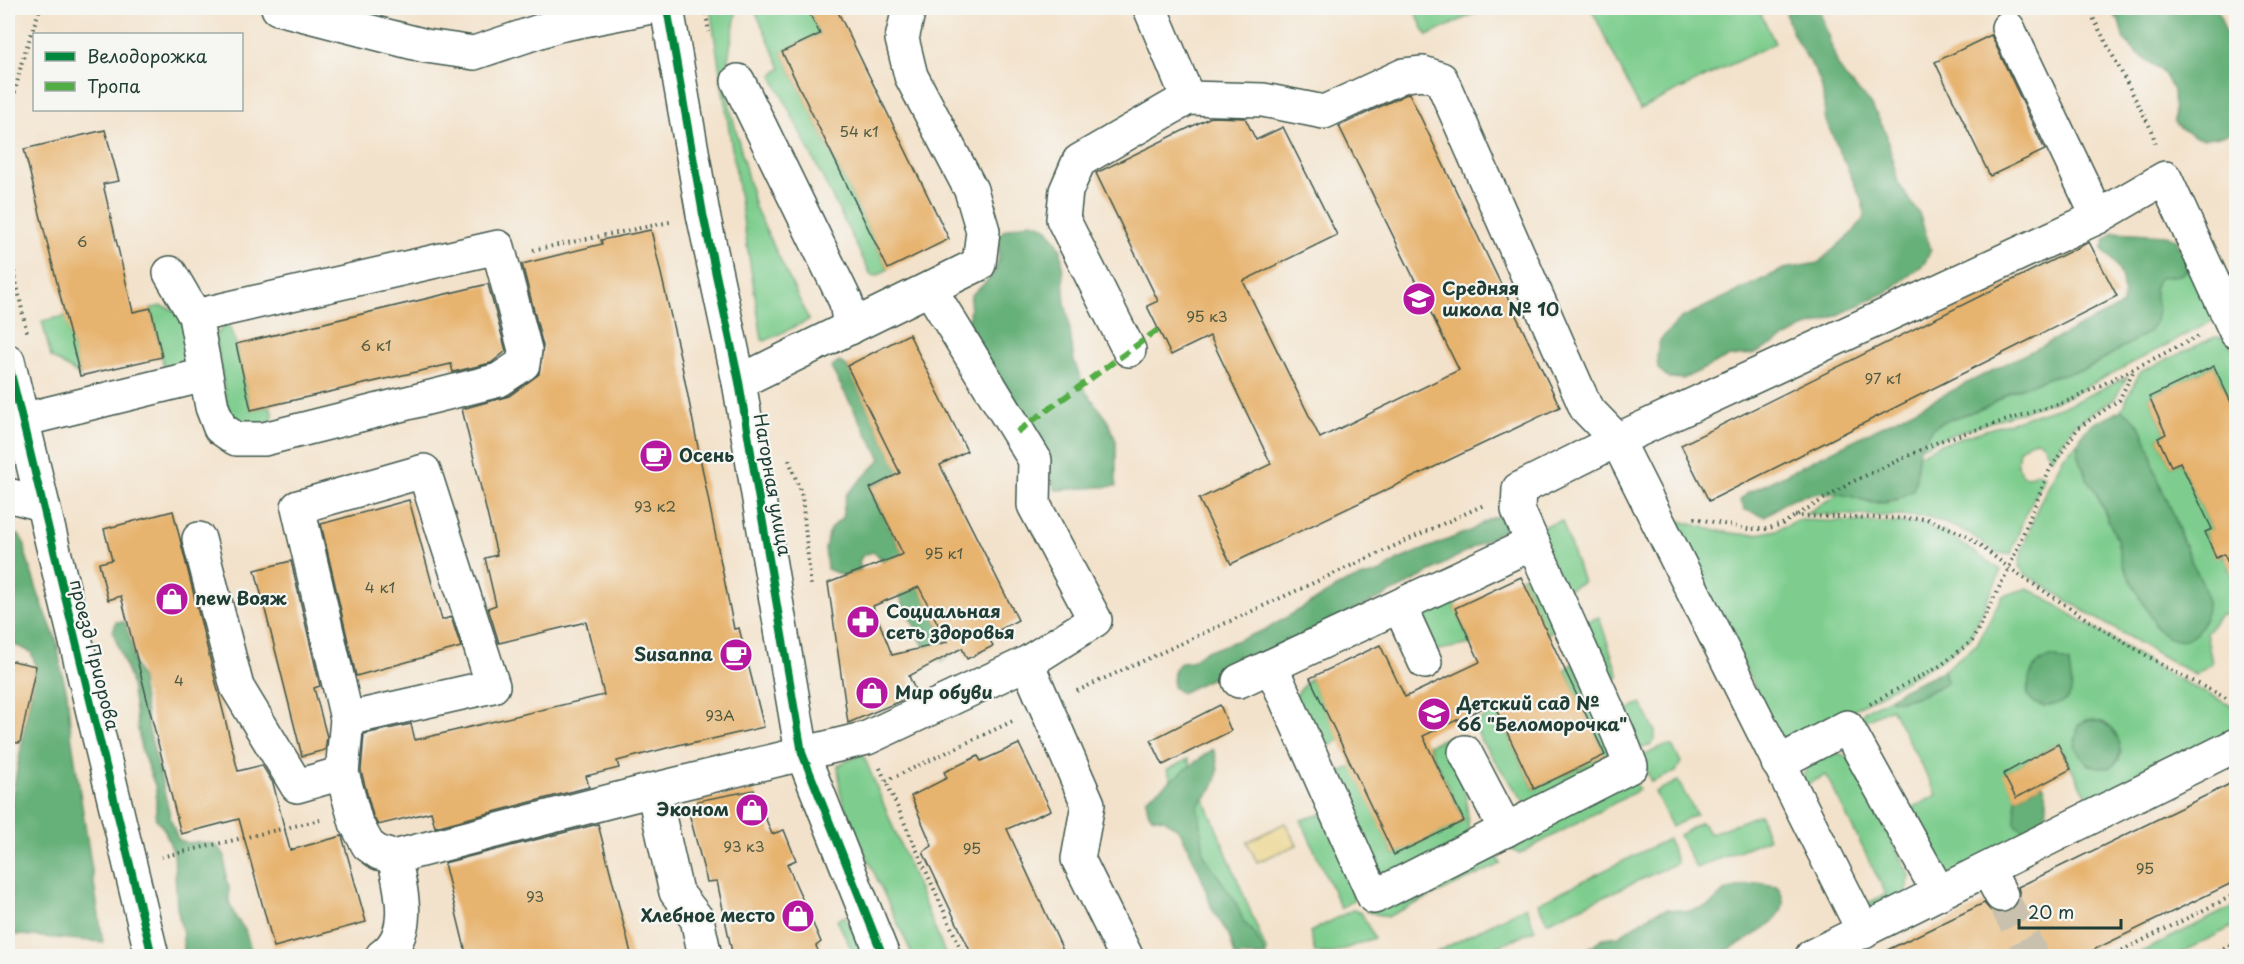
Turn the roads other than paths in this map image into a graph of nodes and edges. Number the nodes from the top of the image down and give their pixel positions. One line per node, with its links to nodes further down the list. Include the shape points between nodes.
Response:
1 (278, 8): 2 (street, via 426,46 474,53 558,25)
2 (646, 8)
3 (667, 8): 18 (street, Нагорная улица, via 703,214)
4 (909, 8): 11 (street, via 902,39 911,76 971,190 983,231 978,264)
5 (1150, 8): 8 (street)
6 (2008, 28): 9 (street)
7 (738, 81): 14 (street, via 846,302)
8 (1188, 98): 15 (street, via 1079,161 1066,191 1063,219); 20 (street, via 1263,100 1324,112 1404,75 1423,72 1441,79 1587,408)
9 (2098, 217): 12 (street, via 2165,178); 20 (street)
10 (170, 273): 13 (street)
11 (930, 289): 14 (street); 27 (street, via 1035,460 1034,505 1095,620)
12 (2231, 310)
13 (195, 316): 17 (street); 17 (street, via 498,247 525,350 523,364 499,380 264,439 236,439 220,428)
14 (850, 328): 18 (street)
15 (1129, 350)
16 (8, 361): 19 (street, проезд Приорова)
17 (205, 375): 19 (street)
18 (739, 382): 33 (street, Нагорная улица)
19 (22, 420): 22 (street, проезд Приорова)
20 (1617, 440): 24 (street, via 1519,489 1518,510); 34 (street)
21 (8, 495): 22 (street)
22 (42, 504): 41 (street, проезд Приорова)
23 (199, 539): 35 (street, via 237,687 297,786)
24 (1533, 543): 25 (street); 37 (street, via 1570,648 1631,766)
25 (1400, 606): 26 (street); 28 (street)
26 (1425, 662)
27 (1026, 663): 33 (street, via 867,738); 45 (street, via 1088,804 1078,859)
28 (1271, 666): 29 (street); 37 (street, via 1324,764 1374,897)
29 (1239, 681)
30 (347, 719): 30 (street, via 297,507 424,471 494,686); 35 (street)
31 (2236, 745): 39 (street, via 1994,882)
32 (1465, 752): 37 (street)
33 (802, 753): 36 (street); 44 (street, Нагорная улица)
34 (1778, 762): 39 (street, via 1847,727); 40 (street)
35 (342, 773): 38 (street, via 356,823 368,845)
36 (653, 790): 38 (street); 43 (street, via 676,892 697,919)
37 (1506, 830)
38 (394, 857): 42 (street, via 403,916 391,950)
39 (1940, 893): 40 (street)
40 (1864, 932): 46 (street)
41 (152, 957)
42 (382, 957)
43 (705, 957)
44 (883, 957)
45 (1126, 957)
46 (1812, 957)

